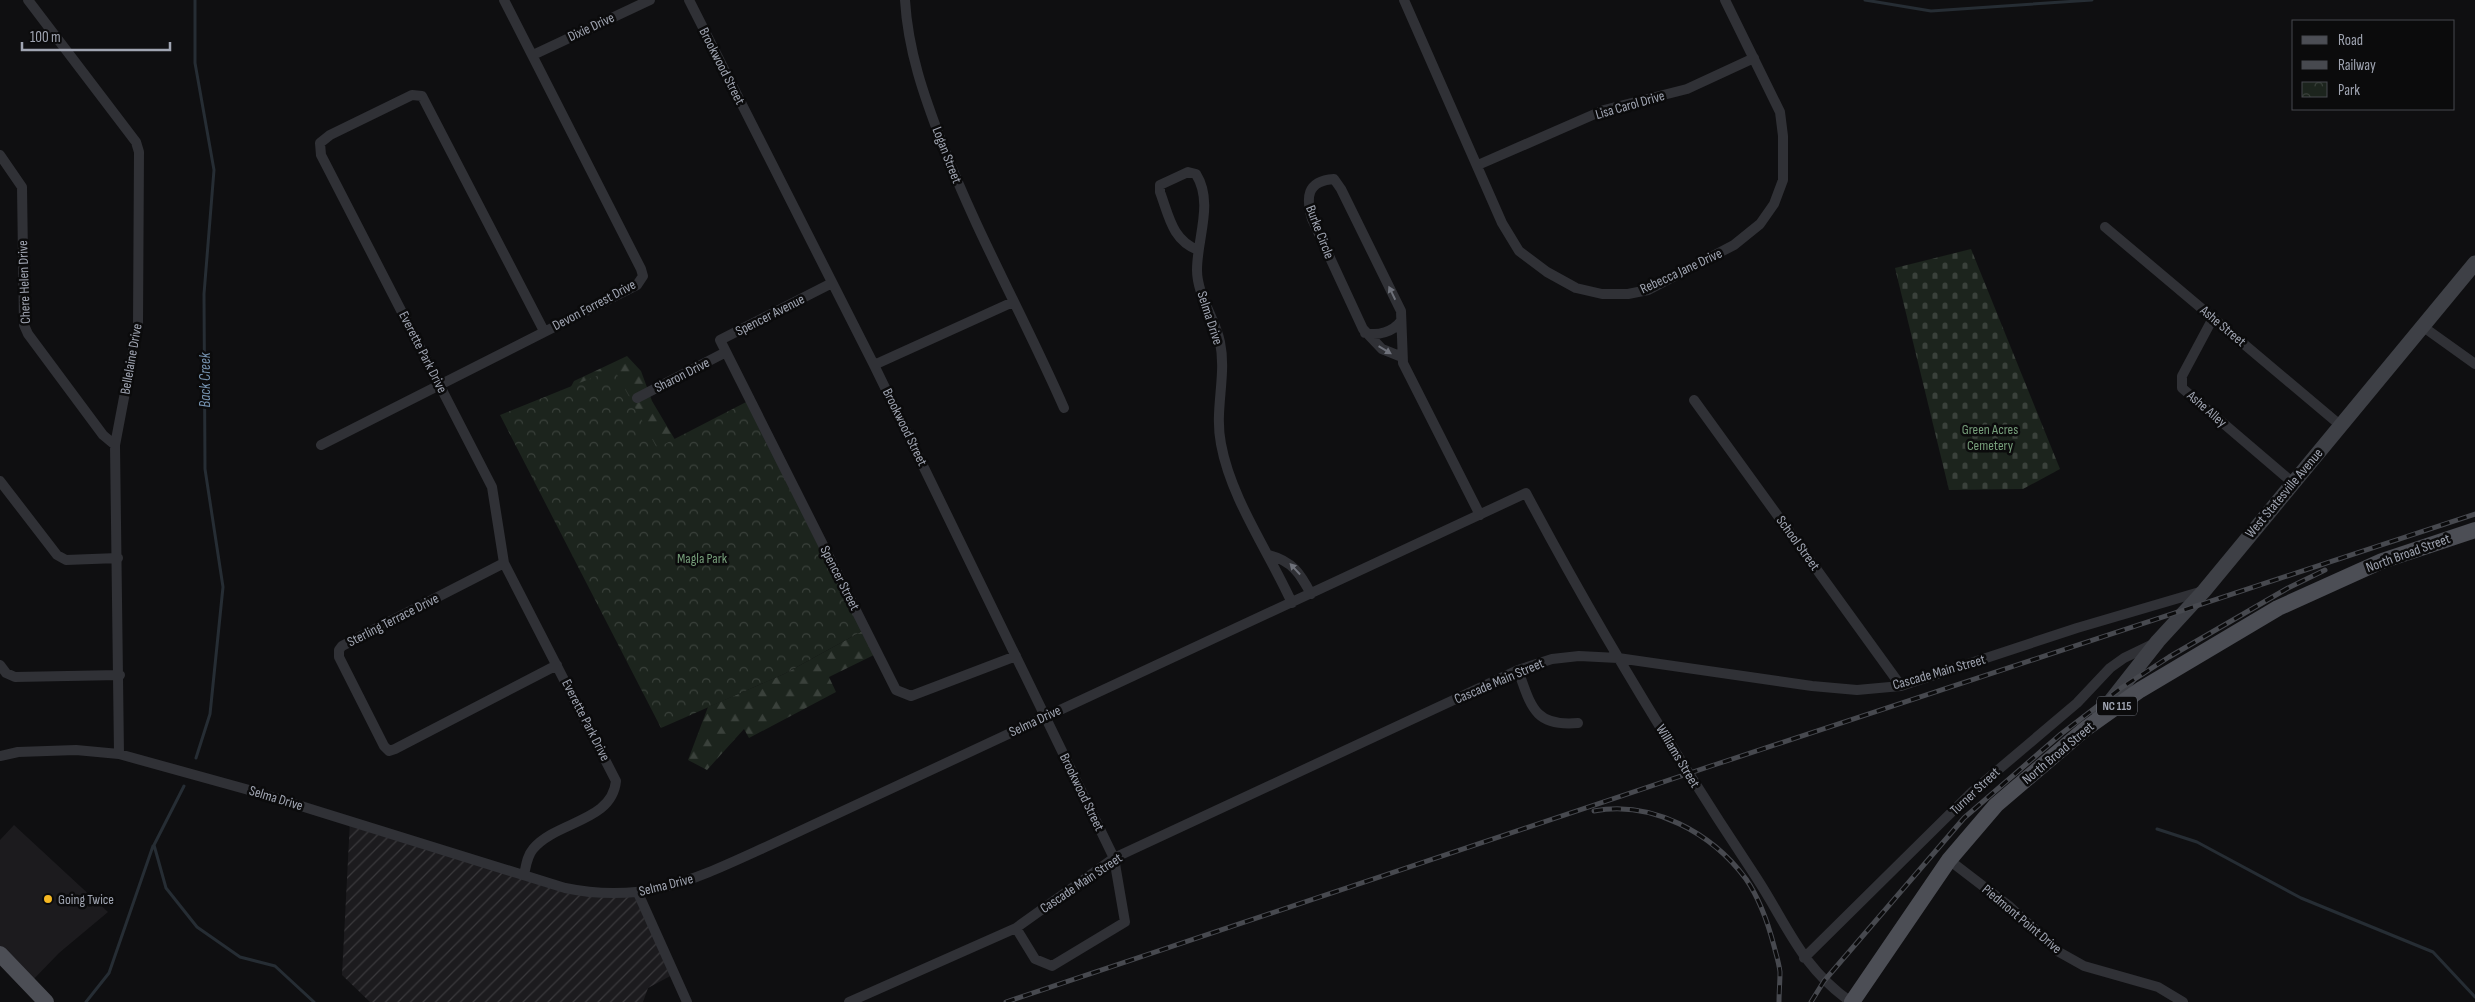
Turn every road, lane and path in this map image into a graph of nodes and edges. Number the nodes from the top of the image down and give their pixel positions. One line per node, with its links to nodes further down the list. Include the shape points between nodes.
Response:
1 (28, 0): 31 (street, Bellelaine Drive, via 136,142 139,152 138,324)
2 (504, 0): 8 (street, Devon Forrest Drive)
3 (650, 0): 8 (street, Dixie Drive)
4 (689, 0): 15 (street, Brookwood Street)
5 (905, 0): 16 (street, Logan Street, via 913,60 926,100 961,194)
6 (1404, 0): 11 (street, Rebecca Jane Drive)
7 (1725, 0): 9 (street, Rebecca Jane Drive)
8 (533, 55): 20 (street, Devon Forrest Drive, via 643,276 637,285)
9 (1754, 58): 11 (street, Lisa Carol Drive, via 1687,89 1604,110); 11 (street, Rebecca Jane Drive, via 1780,112 1783,180 1774,204 1760,224 1734,245 1648,290 1602,294 1576,288 1519,252 1502,223)
10 (0, 156): 31 (street, Chere Helen Drive, via 22,187 24,325 103,435)
11 (1478, 166)
12 (2105, 227): 17 (street, Ashe Street)
13 (1198, 250): 13 (street, Selma Drive, via 1204,206 1203,186 1196,174 1188,172 1160,185 1160,192 1177,235 1185,245); 38 (street, Selma Drive, via 1197,272 1220,341 1218,421 1224,458)
14 (2475, 263): 19 (street, West Statesville Avenue)
15 (832, 283): 22 (street, Spencer Avenue, via 720,340); 25 (street, Brookwood Street)
16 (1014, 302): 25 (street); 29 (street, Logan Street)
17 (2213, 318): 30 (street, Ashe Street); 34 (street, Ashe Alley, via 2182,376 2182,388)
18 (1401, 320): 21 (street, via 1396,327 1385,332); 21 (street, Burke Circle, one-way to 21, via 1401,311 1341,190 1334,179 1327,180 1311,188 1308,205); 23 (street, Burke Circle)
19 (2422, 326): 24 (street); 30 (street, West Statesville Avenue)
20 (544, 331): 26 (street, Devon Forrest Drive); 26 (street, Everette Park Drive, via 422,96 412,95 330,135 320,143 322,155)
21 (1365, 333): 23 (street, Burke Circle, one-way to 23, via 1382,349)
22 (726, 352): 27 (street, Sharon Drive); 45 (street, Spencer Street, via 896,690 912,696)
23 (1402, 357): 36 (street, Burke Circle)
24 (2475, 364)
25 (874, 365): 45 (street, Brookwood Street)
26 (439, 385): 32 (street, Devon Forrest Drive); 40 (street, Everette Park Drive, via 492,487)
27 (637, 398)
28 (1694, 400): 51 (street, School Street)
29 (1064, 408)
30 (2340, 425): 34 (street, West Statesville Avenue)
31 (115, 445): 39 (street, Bellelaine Drive)
32 (321, 446)
33 (0, 481): 39 (street, via 57,555 66,560)
34 (2292, 482): 41 (street, West Statesville Avenue)
35 (1526, 493): 36 (street, Selma Drive); 46 (street, Williams Street)
36 (1480, 515): 42 (street, Selma Drive)
37 (2475, 530): 54 (main road, North Broad Street / NC 115, via 2382,561 2278,608 2140,690)
38 (1269, 555): 42 (street, one-way to 38, via 1293,566 1284,559); 43 (street, Selma Drive)
39 (118, 558): 50 (street, Bellelaine Drive)
40 (504, 563): 48 (street, Everette Park Drive); 48 (street, Sterling Terrace Drive, via 339,650 339,657 384,746 389,751 395,749)
41 (2204, 590): 44 (street, West Statesville Avenue); 51 (street, Cascade Main Street)
42 (1311, 594): 43 (street, Selma Drive)
43 (1292, 603): 52 (street, Selma Drive)
44 (2158, 641): 54 (street, West Statesville Avenue); 63 (street, Turner Street, via 2110,668 2077,704 1972,792)
45 (1016, 656): 52 (street, Brookwood Street)
46 (1618, 658): 49 (street, Cascade Main Street, via 1579,656 1552,659); 51 (street, Cascade Main Street, via 1812,686 1857,690); 63 (street, Williams Street)
47 (0, 665): 50 (street, via 6,673 16,677)
48 (558, 665): 59 (street, Everette Park Drive, via 613,772 615,791 606,805 537,845 528,858)
49 (1518, 670): 53 (street, via 1538,715 1560,724); 57 (street, Cascade Main Street)
50 (120, 675): 55 (street, Bellelaine Drive)
51 (1901, 686)
52 (1045, 717): 57 (street, Brookwood Street); 60 (street, Selma Drive, via 703,875)
53 (1578, 723)
54 (2093, 723): 58 (main road, North Broad Street / NC 115, via 1996,805)
55 (119, 754): 56 (street, Selma Drive, via 76,750 18,752); 59 (street, Selma Drive, via 256,792)
56 (0, 756)
57 (1114, 858): 61 (street, Cascade Main Street); 61 (street, Brookwood Street, via 1125,922 1052,966 1035,960)
58 (1949, 860): 67 (main road, North Broad Street / NC 115); 68 (street, Piedmont Point Drive, via 2008,906 2059,952 2084,966 2158,987)
59 (524, 875): 60 (street, Selma Drive, via 592,894)
60 (638, 893): 65 (street)
61 (1016, 928): 66 (street, Cascade Main Street)
62 (0, 954): 64 (main road)
63 (1804, 958): 67 (street, Williams Street, via 1824,981)
64 (46, 1002)
65 (687, 1002)
66 (849, 1002)
67 (1852, 1002)
68 (2183, 1002)

